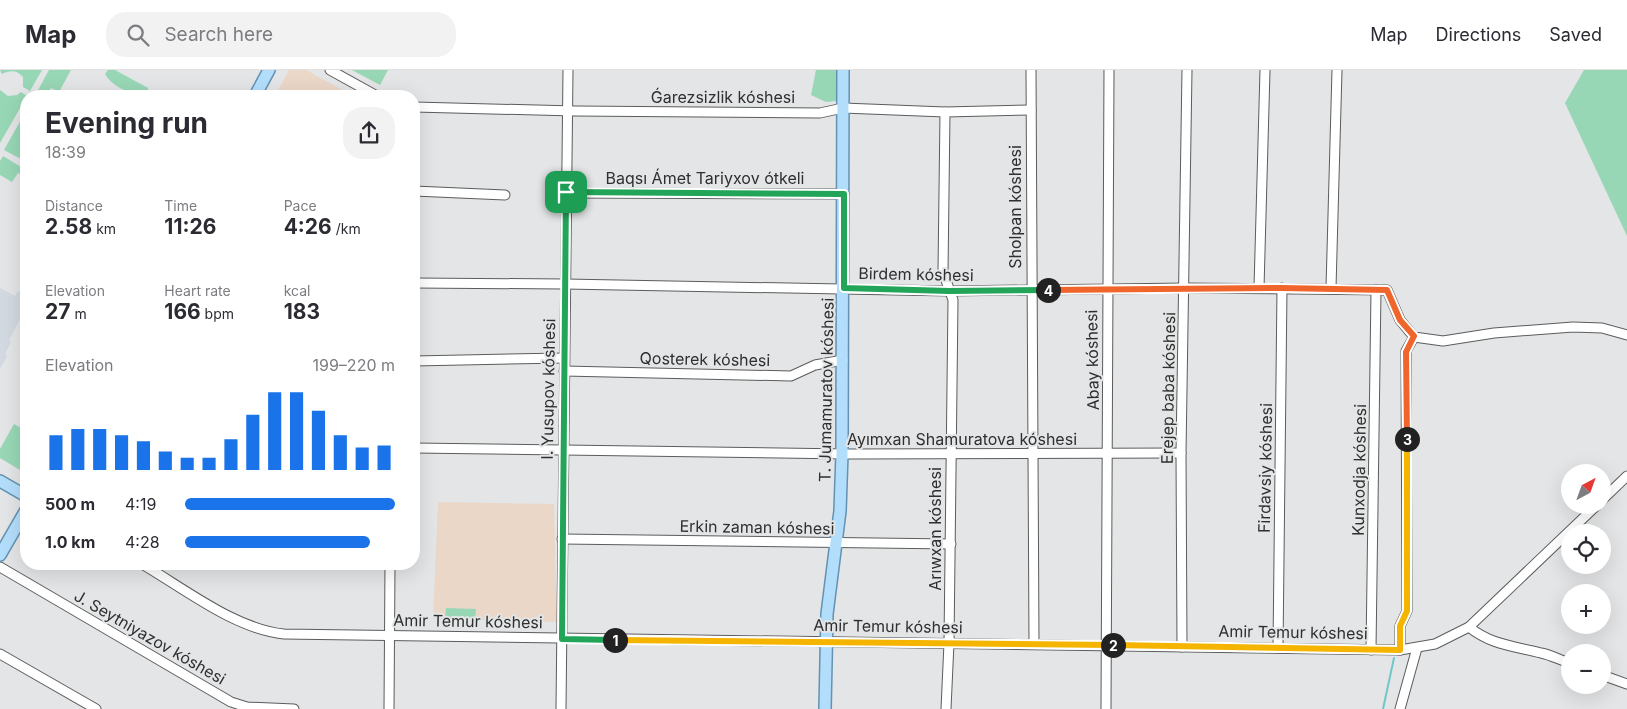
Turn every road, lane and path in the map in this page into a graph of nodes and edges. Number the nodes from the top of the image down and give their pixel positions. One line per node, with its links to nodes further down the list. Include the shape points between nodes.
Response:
1 (270, 70): 10 (main road)
2 (330, 70): 11 (street)
3 (568, 70): 14 (street, I. Yusupov kóshesi)
4 (843, 70): 13 (main road, T. Jumamuratov kóshesi)
5 (1031, 70): 15 (street, Sholpan kóshesi)
6 (1109, 70): 29 (street, Abay kóshesi)
7 (1187, 70): 24 (street, Erejep baba kóshesi)
8 (1265, 70): 25 (street)
9 (1337, 70): 27 (street)
10 (258, 90)
11 (366, 90)
12 (420, 107): 14 (street, Ǵarezsizlik kóshesi)
13 (843, 108): 14 (street, Ǵarezsizlik kóshesi, via 820,113); 16 (street, Ǵarezsizlik kóshesi); 19 (main road, T. Jumamuratov kóshesi)
14 (566, 110): 18 (street, I. Yusupov kóshesi)
15 (1030, 110): 16 (street, Ǵarezsizlik kóshesi); 28 (street, Sholpan kóshesi)
16 (945, 112): 31 (street, Arıwxan kóshesi, via 943,272)
17 (420, 191): 20 (street)
18 (566, 192): 19 (street, Baqsı Ámet Tariyxov ótkeli); 22 (street, I. Yusupov kóshesi)
19 (844, 194): 23 (main road, T. Jumamuratov kóshesi)
20 (505, 195)
21 (420, 283): 22 (street, Birdem kóshesi)
22 (565, 284): 23 (street, Birdem kóshesi); 34 (street, I. Yusupov kóshesi)
23 (844, 288): 31 (street, Birdem kóshesi); 35 (main road, T. Jumamuratov kóshesi)
24 (1185, 288): 25 (street, Birdem kóshesi); 29 (street, Birdem kóshesi); 42 (street, Erejep baba kóshesi)
25 (1259, 288): 26 (street, Birdem kóshesi)
26 (1282, 288): 27 (street, Birdem kóshesi); 66 (street, Firdavsiy kóshesi)
27 (1332, 288): 30 (street, Birdem kóshesi)
28 (1030, 290): 29 (street, Birdem kóshesi); 31 (street, Birdem kóshesi); 40 (street, Sholpan kóshesi)
29 (1107, 290): 41 (street, Abay kóshesi)
30 (1376, 290): 33 (street, Birdem kóshesi, via 1387,290 1400,320); 68 (street, Kunxodja kóshesi)
31 (949, 291): 44 (street, Arıwxan kóshesi, via 953,300)
32 (1627, 335): 33 (street, via 1602,328 1573,327 1443,340)
33 (1414, 336): 69 (street, via 1406,352 1407,611 1400,626)
34 (564, 358): 36 (street); 37 (street, I. Yusupov kóshesi)
35 (843, 360): 37 (street, Qosterek kóshesi, via 815,365 791,376); 43 (main road, T. Jumamuratov kóshesi)
36 (420, 362)
37 (564, 372): 39 (street, I. Yusupov kóshesi)
38 (420, 448): 39 (street, Ayımxan Shamuratova kóshesi)
39 (563, 449): 43 (street, Ayımxan Shamuratova kóshesi); 51 (street, I. Yusupov kóshesi)
40 (1032, 453): 41 (street, Ayımxan Shamuratova kóshesi); 44 (street, Ayımxan Shamuratova kóshesi); 63 (street, Sholpan kóshesi)
41 (1108, 453): 42 (street, Ayımxan Shamuratova kóshesi); 64 (street, Abay kóshesi)
42 (1181, 453): 65 (street, Erejep baba kóshesi)
43 (842, 454): 44 (street, Ayımxan Shamuratova kóshesi); 52 (main road, T. Jumamuratov kóshesi)
44 (951, 455): 53 (street, Arıwxan kóshesi)
45 (1627, 476): 47 (street)
46 (0, 481): 48 (main road)
47 (1611, 491)
48 (20, 493)
49 (1588, 514): 58 (street, Amir Temur kóshesi)
50 (20, 520): 54 (main road)
51 (562, 539): 52 (street, Erkin zaman kóshesi); 60 (street, I. Yusupov kóshesi)
52 (835, 544): 53 (street, Erkin zaman kóshesi); 61 (main road, T. Jumamuratov kóshesi, via 826,614)
53 (951, 544): 62 (street, Arıwxan kóshesi)
54 (0, 555)
55 (0, 567): 75 (street, J. Seytniyazov kóshesi, via 231,702 247,707)
56 (152, 570): 59 (street, Amir Temur kóshesi, via 221,611 266,632)
57 (390, 570): 59 (street)
58 (1469, 627): 67 (street, Amir Temur kóshesi, via 1434,644); 71 (street, via 1502,645)
59 (390, 636): 60 (street, Amir Temur kóshesi); 76 (street)
60 (562, 639): 61 (street, Amir Temur kóshesi); 77 (street, I. Yusupov kóshesi)
61 (826, 642): 62 (street, Amir Temur kóshesi); 78 (main road, T. Jumamuratov kóshesi)
62 (949, 643): 63 (street, Amir Temur kóshesi); 79 (street, Arıwxan kóshesi)
63 (1034, 644): 64 (street, Amir Temur kóshesi)
64 (1107, 645): 65 (street, Amir Temur kóshesi); 80 (street, Abay kóshesi)
65 (1182, 647): 66 (street, Amir Temur kóshesi)
66 (1278, 648): 68 (street, Amir Temur kóshesi)
67 (1417, 648): 69 (street, Amir Temur kóshesi); 81 (street)
68 (1372, 650): 69 (street, Amir Temur kóshesi)
69 (1400, 650)
70 (0, 654): 74 (street)
71 (1561, 660)
72 (1611, 678): 73 (street)
73 (1627, 684)
74 (96, 709)
75 (294, 709)
76 (389, 709)
77 (561, 709)
78 (825, 709)
79 (946, 709)
80 (1106, 709)
81 (1400, 709)

